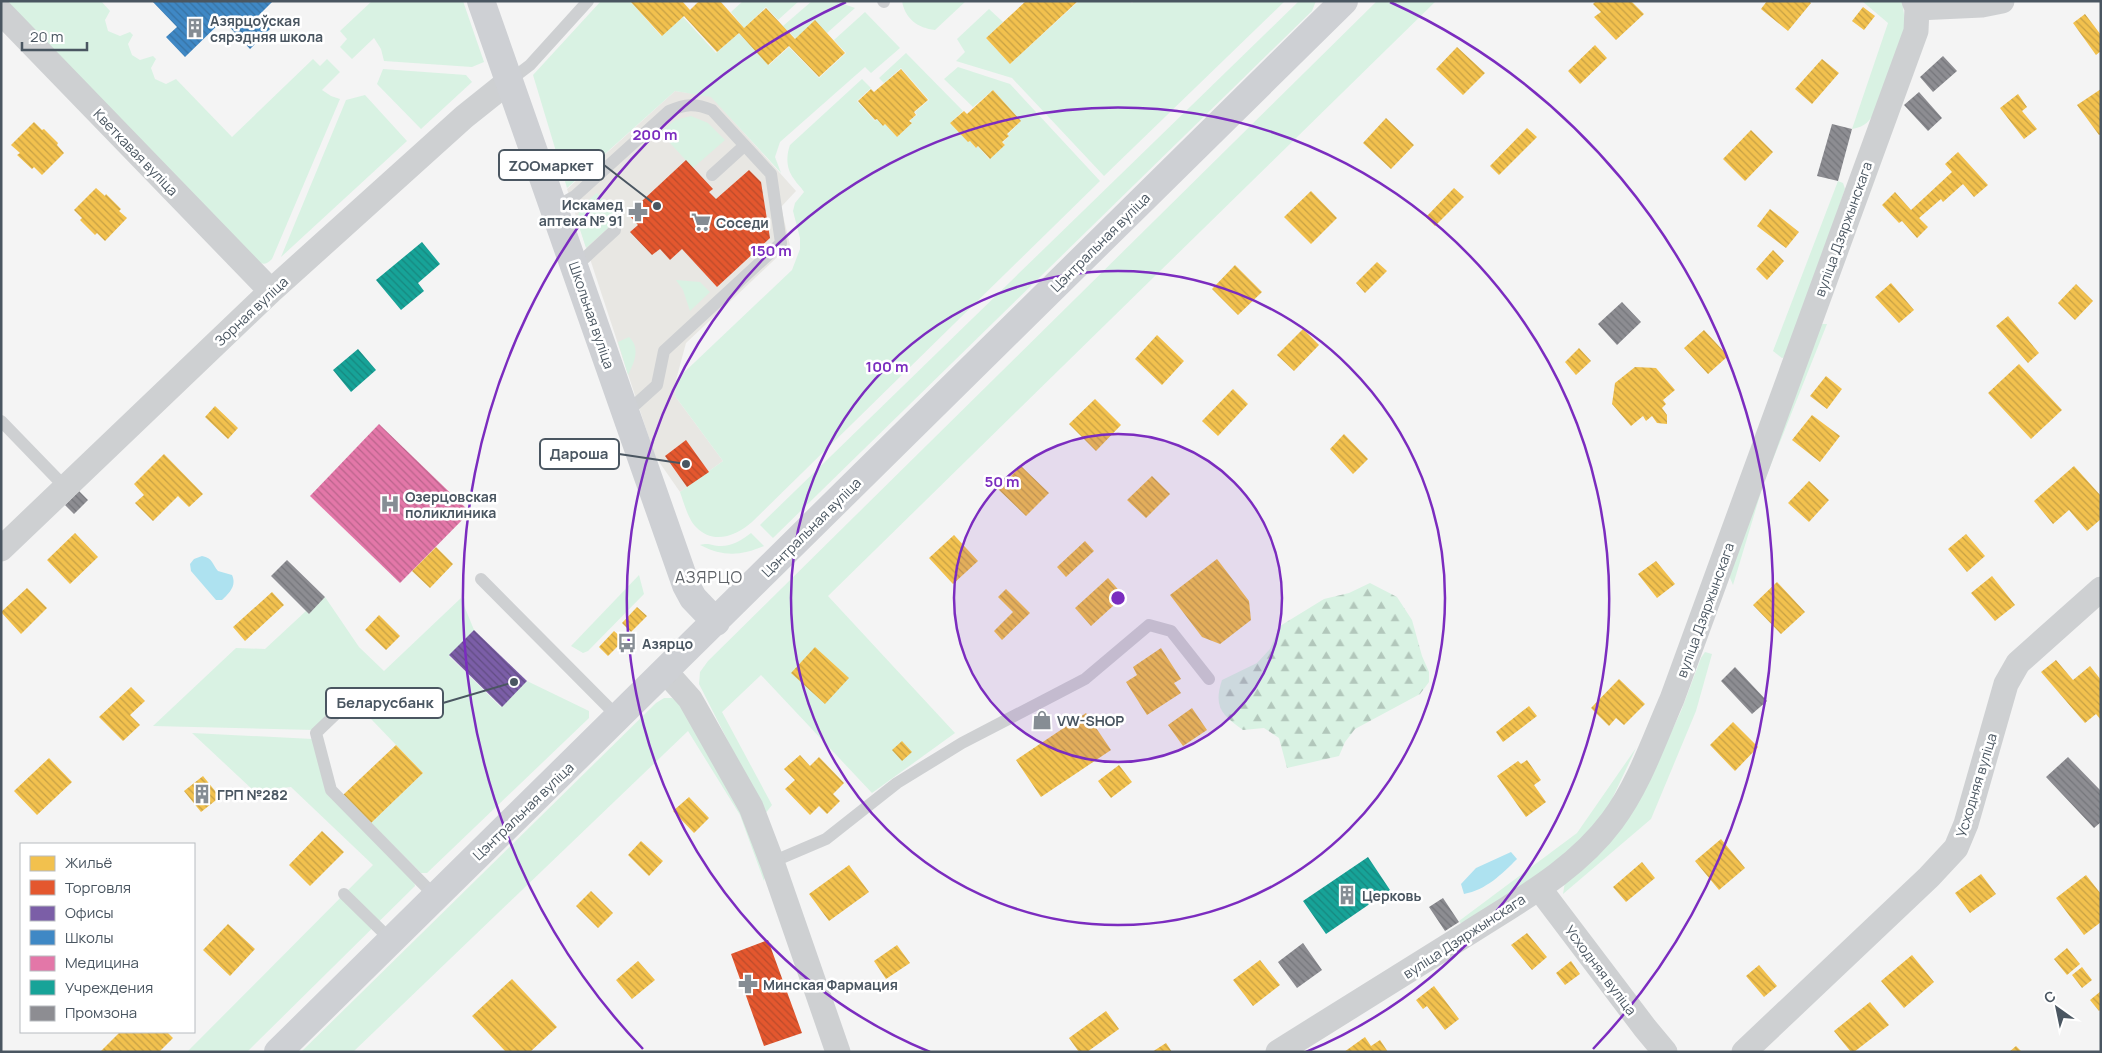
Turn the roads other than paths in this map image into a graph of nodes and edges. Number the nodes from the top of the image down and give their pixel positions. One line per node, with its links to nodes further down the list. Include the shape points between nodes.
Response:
1 (481, 1): 7 (main road, Школьная вуліца)
2 (588, 1): 7 (lane, via 530,65)
3 (1344, 1): 20 (main road, Цэнтральная вуліца)
4 (2002, 1): 5 (street, вуліца Дзяржынскага, via 1963,7)
5 (1915, 4): 26 (street, вуліца Дзяржынскага, via 1916,31 1672,699 1630,795 1612,821 1573,863)
6 (1, 12): 13 (street, Кветкавая вуліца)
7 (509, 81): 10 (main road, Школьная вуліца); 13 (street, Зорная вуліца, via 464,117)
8 (744, 146): 9 (lane); 10 (lane, via 712,110 684,105 669,111 574,196); 14 (lane, via 771,174 781,243 664,351 657,385)
9 (712, 175)
10 (554, 208): 12 (main road, Школьная вуліца)
11 (615, 230): 12 (lane)
12 (575, 267): 14 (main road, Школьная вуліца)
13 (271, 292): 16 (street, Зорная вуліца)
14 (626, 413): 20 (main road, Школьная вуліца, via 686,584 693,598)
15 (1, 421): 16 (lane)
16 (65, 487): 17 (street, Зорная вуліца)
17 (1, 549)
18 (481, 579): 24 (lane)
19 (2101, 590): 34 (street, Усходняя вуліца, via 2018,663 2006,684 1966,824 1956,848)
20 (716, 622): 21 (main road, Цэнтральная вуліца)
21 (665, 671): 24 (main road, Цэнтральная вуліца); 25 (street, via 690,699 720,748 751,807)
22 (1209, 680): 25 (lane, via 1171,631 1149,624 1086,678 962,743 897,783 826,839)
23 (340, 711): 28 (lane, via 316,733 332,790)
24 (618, 717): 28 (main road, Цэнтральная вуліца)
25 (772, 862): 31 (street)
26 (1539, 888): 32 (street, вуліца Дзяржынскага); 33 (street, Усходняя вуліца)
27 (344, 894): 29 (lane)
28 (436, 896): 29 (main road, Цэнтральная вуліца)
29 (391, 940): 30 (main road, Цэнтральная вуліца)
30 (278, 1052)
31 (838, 1052)
32 (1278, 1052)
33 (1665, 1052)
34 (1744, 1052)

